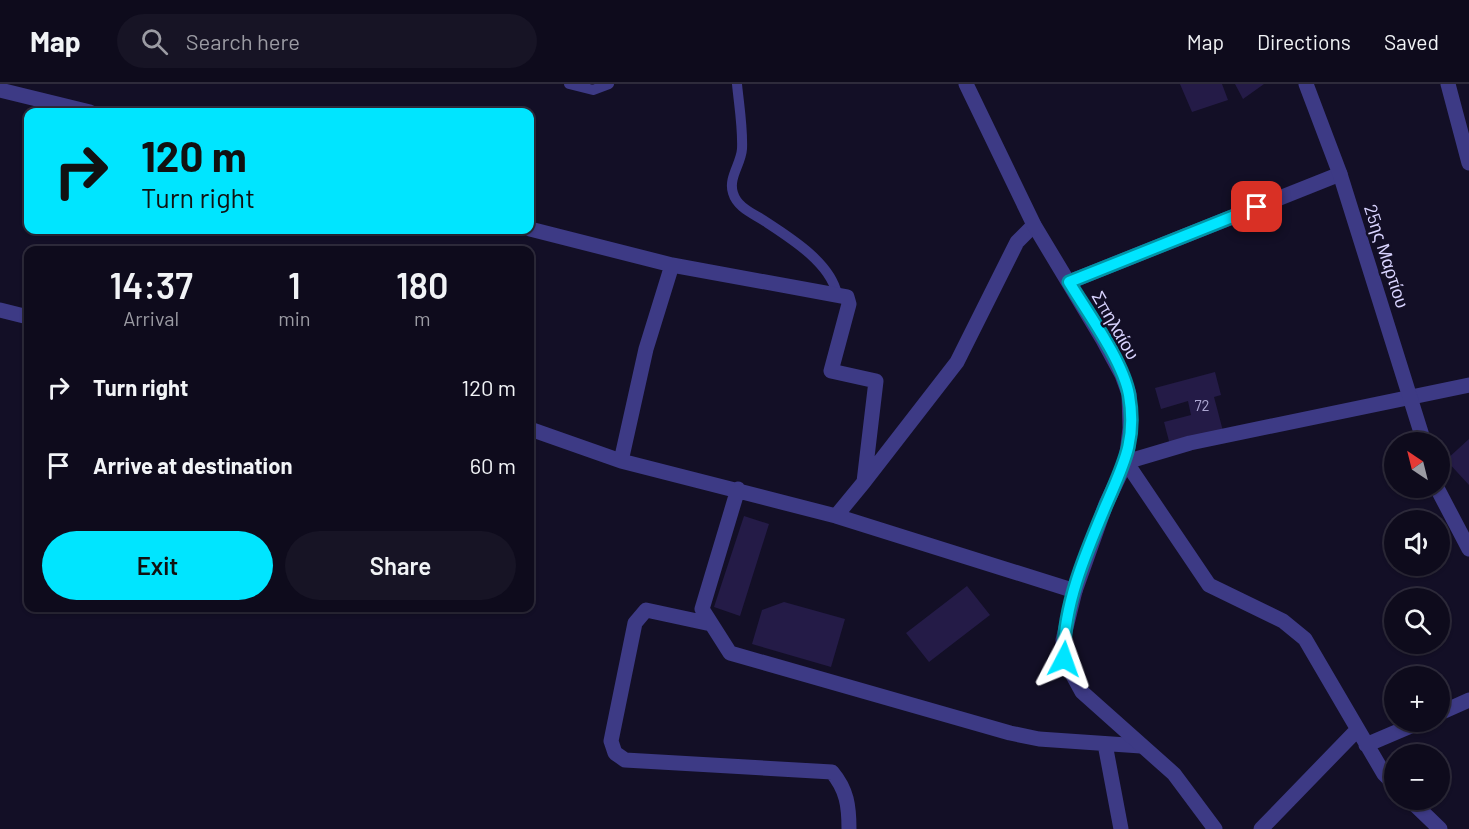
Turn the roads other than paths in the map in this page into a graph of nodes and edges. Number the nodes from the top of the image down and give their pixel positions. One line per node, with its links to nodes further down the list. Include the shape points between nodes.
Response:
1 (569, 84): 2 (lane, via 593,90)
2 (609, 84)
3 (737, 84): 15 (lane, via 742,149 732,178 733,195 744,208 827,271)
4 (966, 84): 11 (street, Σπηλαίου)
5 (1306, 84): 10 (street, 25ης Μαρτίου)
6 (1448, 84): 9 (street)
7 (0, 90): 8 (street)
8 (74, 108)
9 (1469, 163)
10 (1340, 174): 14 (street); 19 (street, 25ης Μαρτίου)
11 (1034, 225): 14 (street, Σπηλαίου); 24 (street, via 1017,242 957,363)
12 (534, 230): 13 (street)
13 (672, 265): 15 (street); 22 (street, via 646,349)
14 (1069, 282): 23 (street, Σπηλαίου, via 1122,375 1128,394 1130,428)
15 (837, 294): 24 (street, via 847,297 849,304 831,371 876,381)
16 (0, 310): 17 (street)
17 (24, 316)
18 (1469, 385): 19 (street)
19 (1411, 397): 21 (street, 25ης Μαρτίου); 23 (street, via 1190,443)
20 (534, 430): 22 (street)
21 (1421, 432)
22 (621, 461): 25 (street)
23 (1126, 462): 29 (street, Σπηλαίου, via 1106,504); 33 (street, via 1209,585 1283,621 1305,639)
24 (864, 482): 27 (street)
25 (738, 489): 27 (street); 30 (street, via 702,609)
26 (1442, 498): 28 (street)
27 (836, 516): 29 (street)
28 (1469, 549)
29 (1075, 591): 36 (street, Σπηλαίου, via 1063,640 1069,672 1082,692)
30 (711, 624): 35 (street, via 730,653 1010,733); 40 (street, via 646,610 639,616 611,741 615,753 625,760 832,772 842,784 849,805)
31 (1469, 700): 32 (street)
32 (1450, 709)
33 (1357, 730): 37 (street); 43 (street)
34 (1398, 732): 37 (street)
35 (1105, 744): 36 (street); 41 (street)
36 (1141, 746): 42 (street, via 1174,774)
37 (1366, 746): 38 (street)
38 (1384, 774)
39 (1420, 810): 44 (street)
40 (849, 829)
41 (1121, 829)
42 (1215, 829)
43 (1261, 829)
44 (1440, 829)

